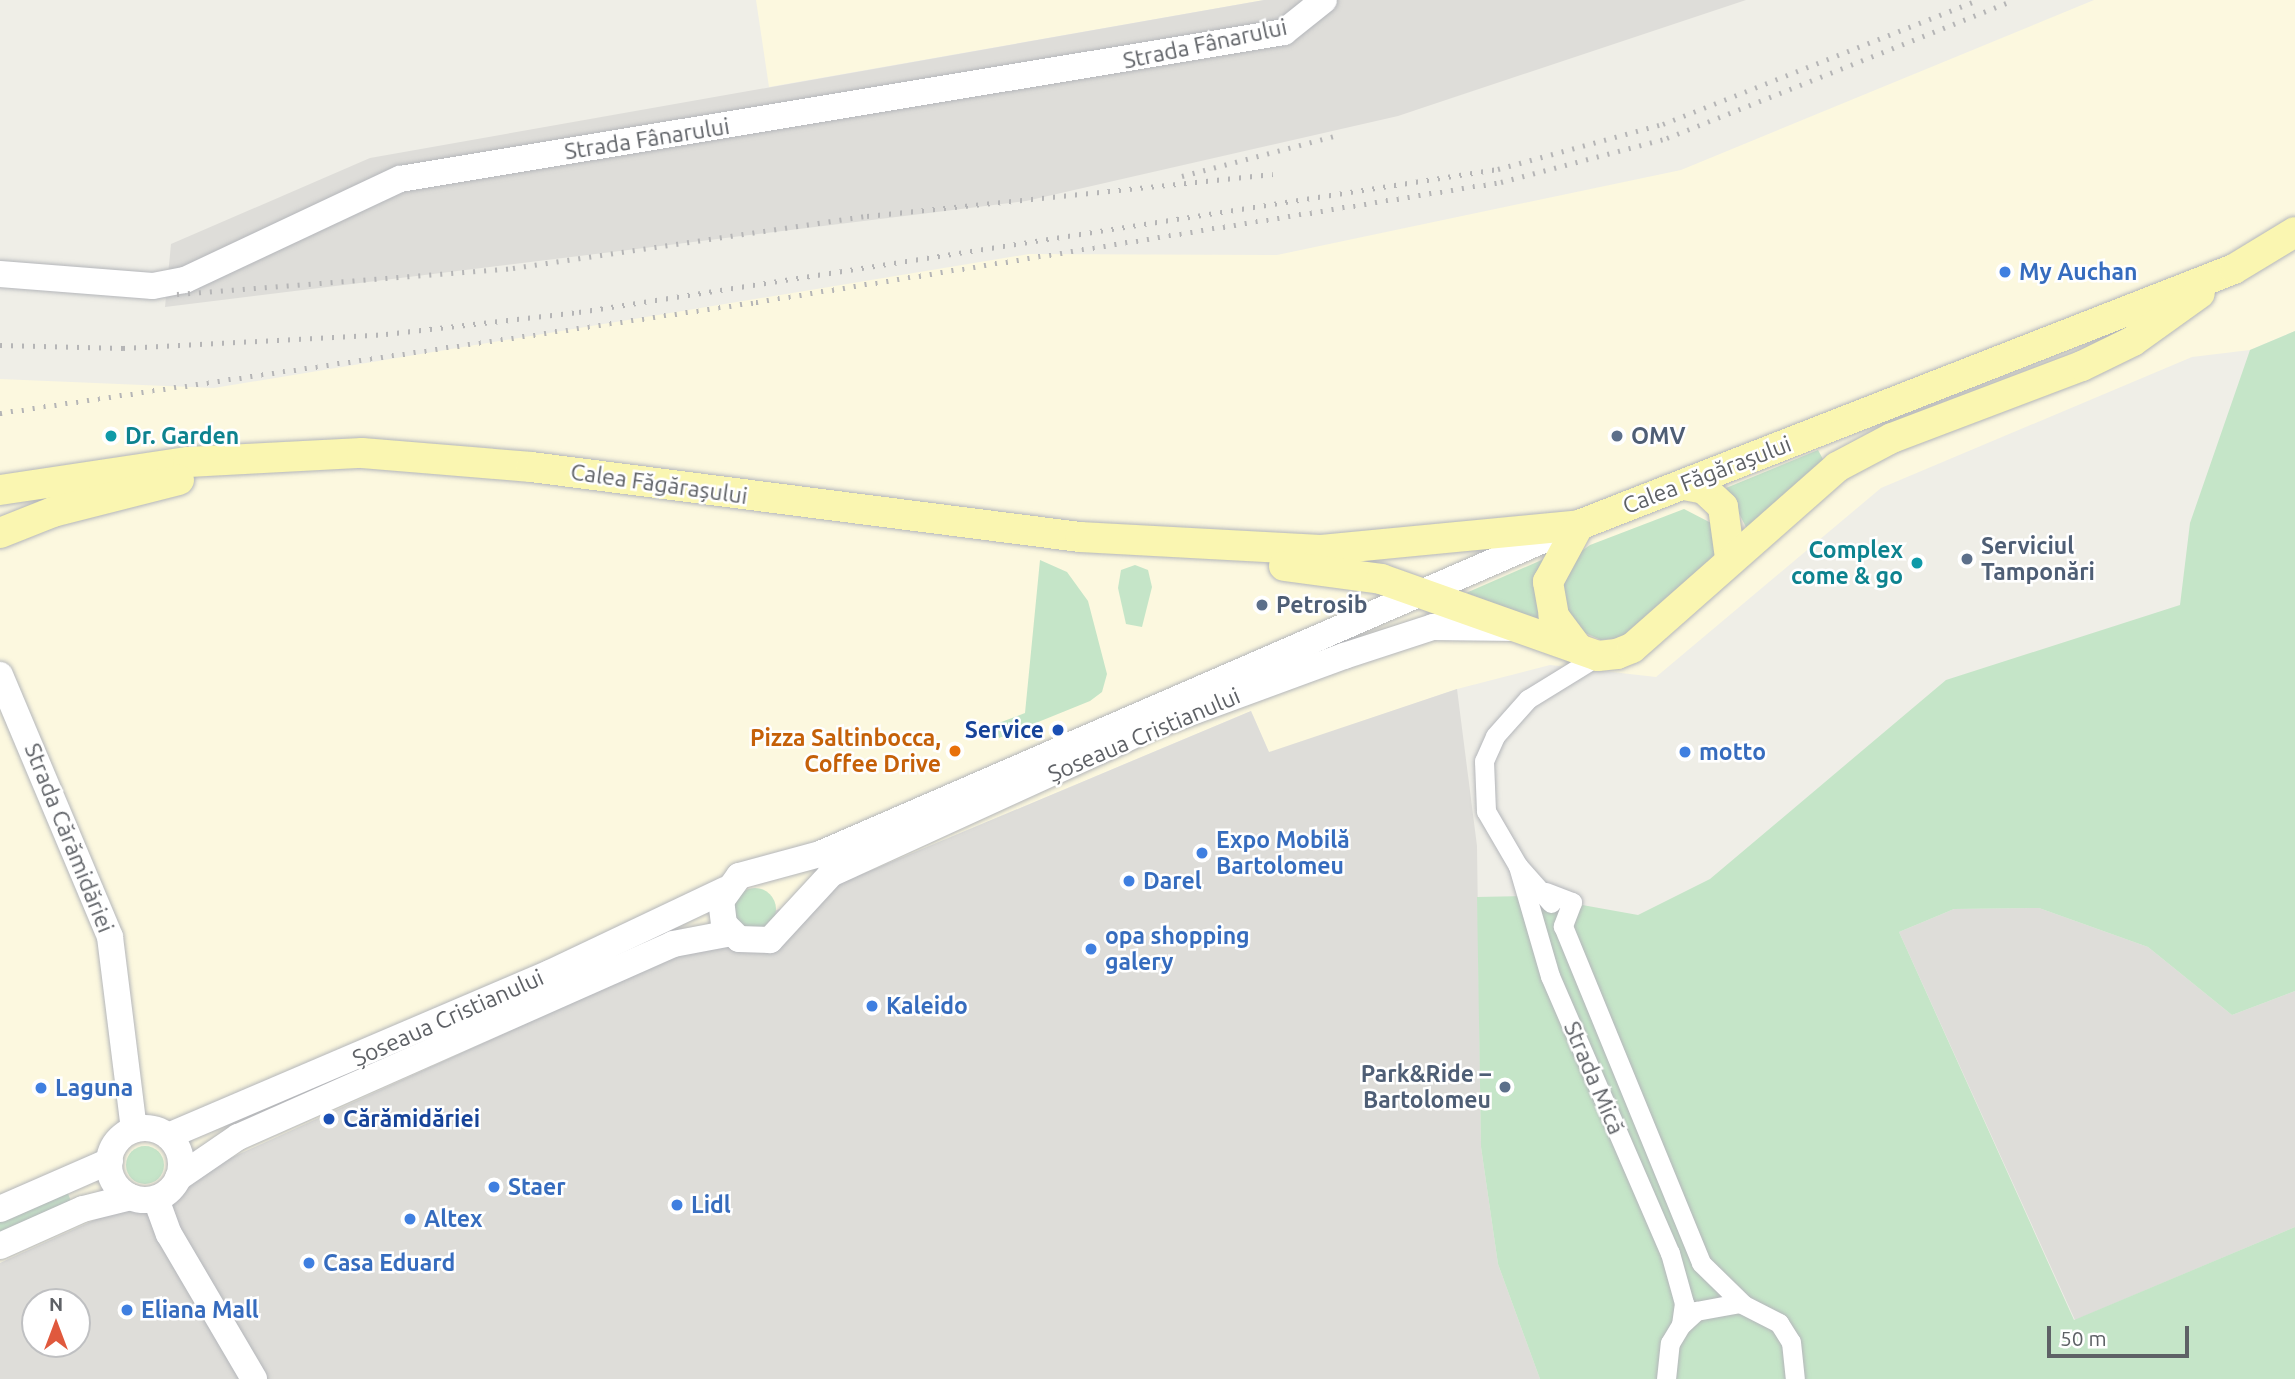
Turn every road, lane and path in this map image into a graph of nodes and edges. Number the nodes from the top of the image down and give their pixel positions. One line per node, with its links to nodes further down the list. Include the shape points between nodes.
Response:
1 (1316, 9): 4 (street, Strada Fânarului, via 1284,32 400,179 224,265 174,282 153,286)
2 (2295, 232): 3 (main road, Calea Făgărașului)
3 (2234, 269): 6 (main road, Calea Făgărașului); 11 (main road, via 2102,356 1864,451)
4 (0, 274)
5 (236, 462): 7 (main road, Calea Făgărașului, via 188,462); 9 (main road, Calea Făgărașului, via 53,512); 10 (main road, Calea Făgărașului, via 293,454 445,457)
6 (1684, 485): 8 (main road, Calea Făgărașului); 11 (main road, via 1704,489 1723,507)
7 (0, 490)
8 (1579, 524): 10 (main road, Calea Făgărașului, via 1321,550); 12 (street, Șoseaua Cristianului); 14 (main road, via 1548,582 1554,615)
9 (0, 533)
10 (1080, 537): 12 (main road, Calea Făgărașului, via 1110,549 1320,570)
11 (1730, 558): 14 (main road, via 1632,648)
12 (1431, 593): 13 (main road, Calea Făgărașului); 17 (street, Șoseaua Cristianului, via 1153,705 820,854)
13 (1526, 627): 14 (main road, Calea Făgărașului); 20 (street, Șoseaua Cristianului, via 1418,630 1156,725 831,874)
14 (1588, 652): 16 (street, via 1508,717 1484,761 1486,811)
15 (0, 675): 23 (street, Strada Cărămidăriei, via 110,937)
16 (1518, 866): 19 (street, Strada Mică); 31 (street, Strada Mică, via 1550,976 1670,1253 1684,1303)
17 (759, 873): 18 (street, Șoseaua Cristianului, via 739,876); 20 (street, via 785,887)
18 (725, 890): 22 (street, via 720,913); 24 (street, Șoseaua Cristianului, via 466,1010)
19 (1546, 892): 21 (street, Strada Mică); 21 (street, Strada Mică, via 1572,902)
20 (790, 917): 22 (street, Șoseaua Cristianului, via 770,940 749,943)
21 (1563, 926): 30 (street, Strada Mică, via 1701,1263)
22 (730, 933): 26 (street, Șoseaua Cristianului, via 673,944 238,1137)
23 (134, 1130): 24 (street); 25 (street, via 119,1140)
24 (168, 1136): 26 (street, via 181,1160)
25 (110, 1161): 27 (street, via 114,1182); 28 (street)
26 (178, 1178): 27 (street)
27 (143, 1198): 29 (street, via 83,1209); 32 (street)
28 (0, 1209)
29 (0, 1246)
30 (1743, 1304): 31 (street, via 1717,1304); 34 (street, Strada Mică, via 1779,1323 1791,1342)
31 (1681, 1325): 33 (street, Strada Mică, via 1670,1343)
32 (254, 1379)
33 (1666, 1379)
34 (1795, 1379)

